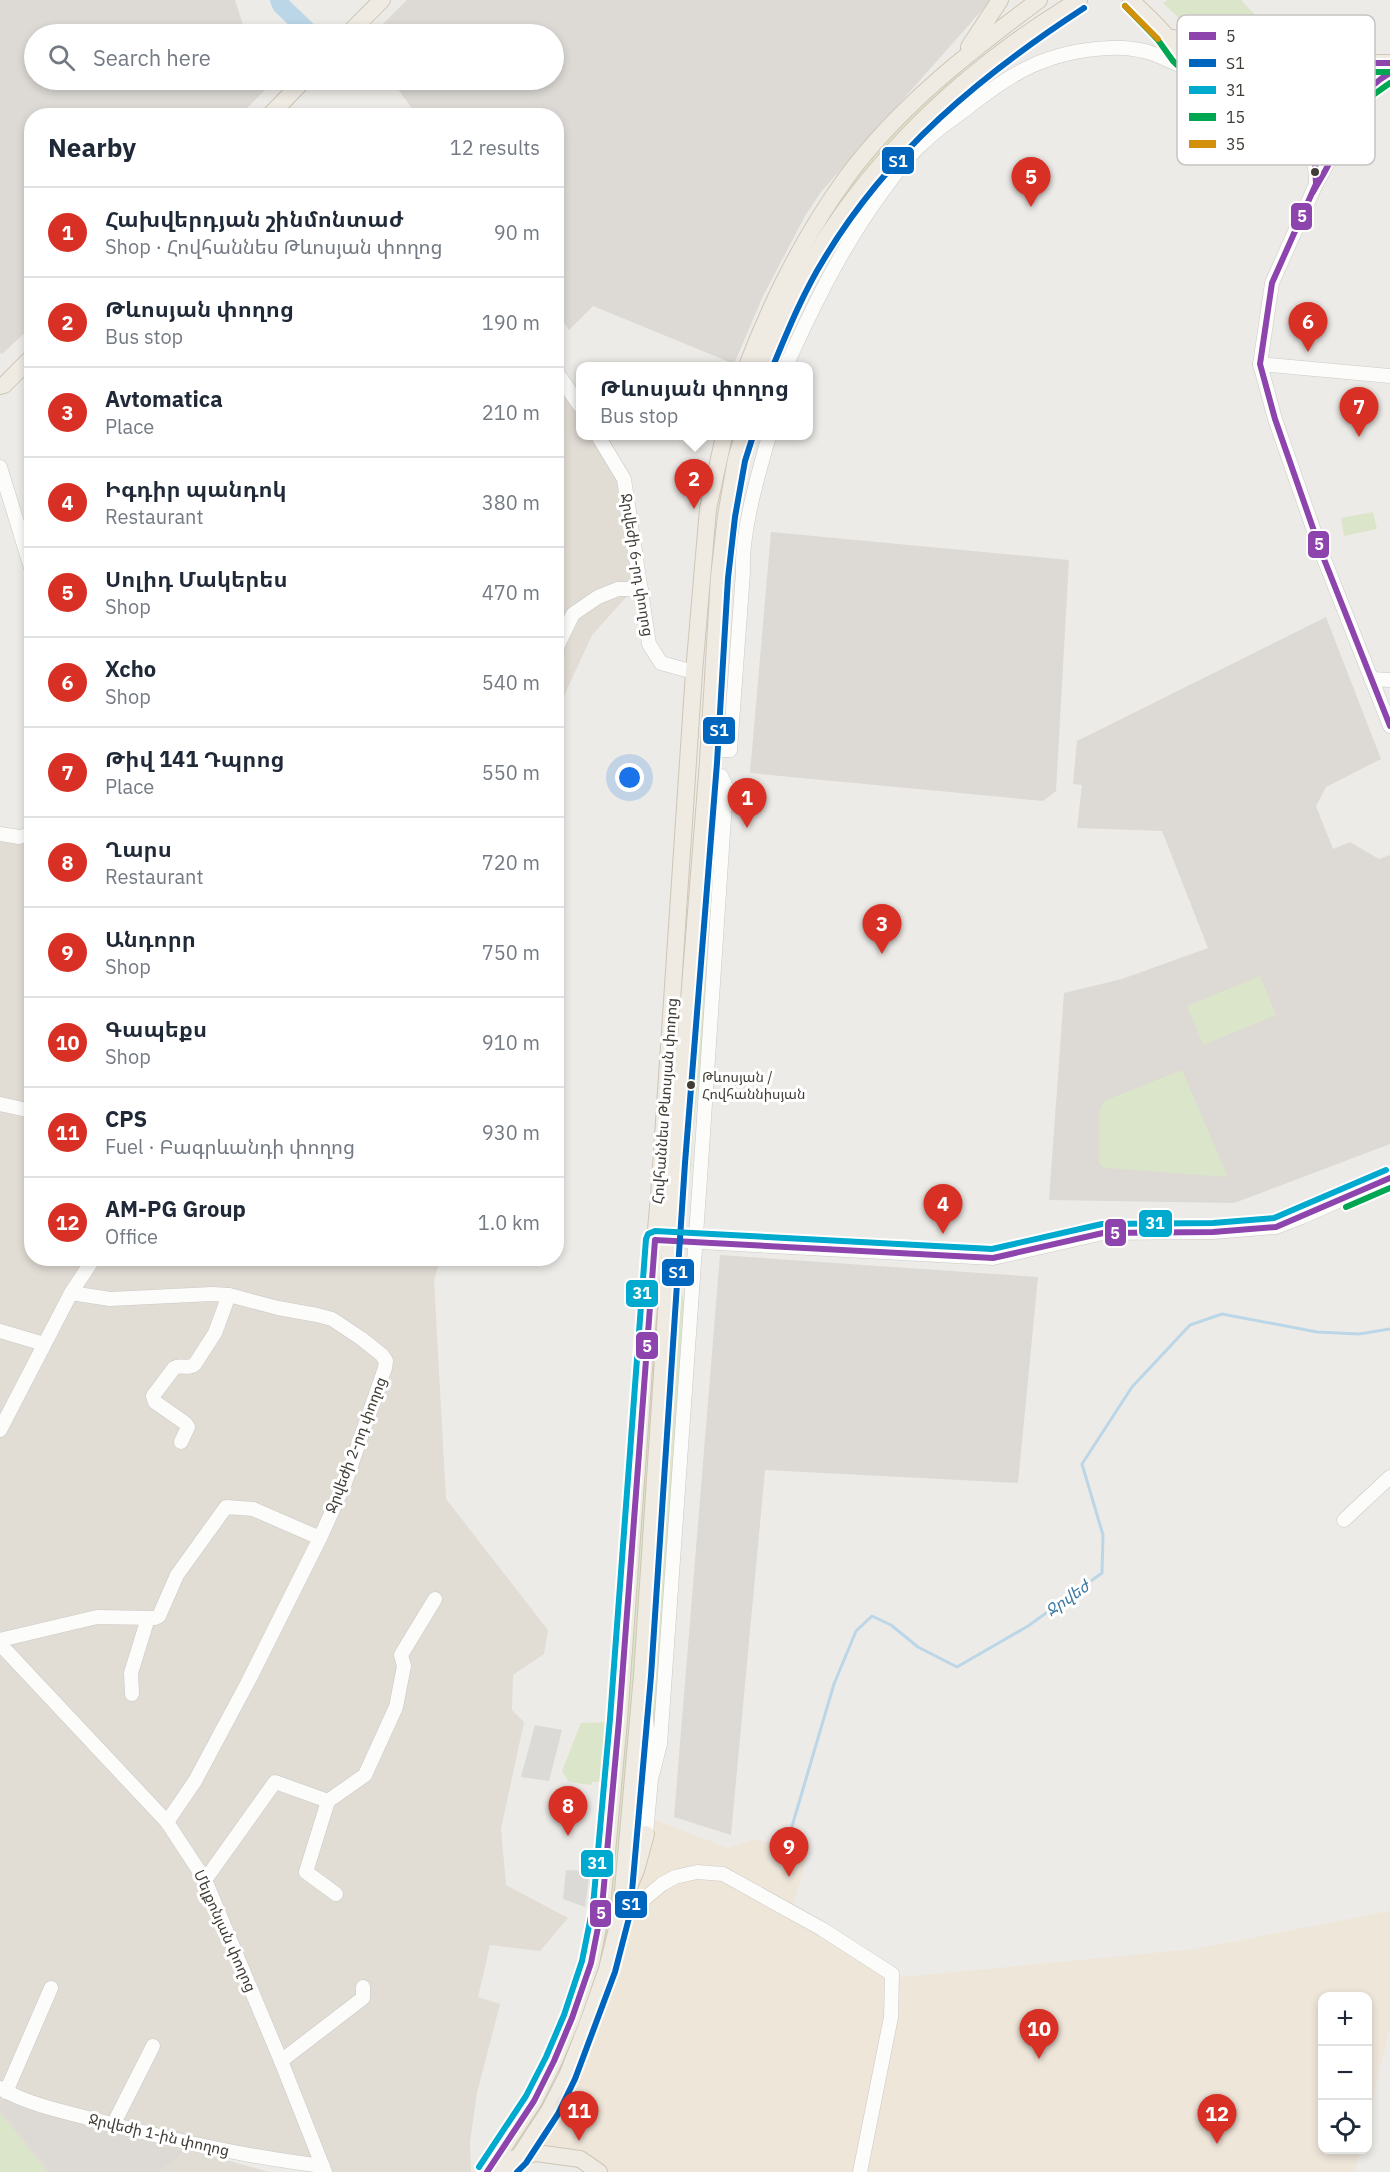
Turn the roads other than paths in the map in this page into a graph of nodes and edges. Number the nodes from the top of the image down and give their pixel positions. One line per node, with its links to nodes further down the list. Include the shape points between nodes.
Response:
1 (382, 0): 6 (main road)
2 (1000, 0): 10 (main road)
3 (1039, 0): 10 (main road)
4 (1078, 0): 15 (main road, via 1020,39)
5 (1131, 0): 7 (main road)
6 (358, 24)
7 (1160, 29): 8 (main road); 9 (main road)
8 (1177, 40)
9 (1177, 50)
10 (963, 58): 21 (main road, via 893,123 847,177 783,282)
11 (1177, 66): 17 (street, via 1152,53 1111,48 1068,53 1034,63 1010,76)
12 (1390, 73): 13 (main road)
13 (1375, 81)
14 (294, 90): 16 (main road)
15 (953, 93): 17 (street); 22 (main road, via 905,136 869,176 806,271)
16 (277, 108)
17 (922, 143): 23 (street, via 890,180 852,237)
18 (1316, 165): 20 (street)
19 (1328, 165): 20 (street)
20 (1316, 184): 24 (street, via 1272,283)
21 (749, 362)
22 (766, 362)
23 (788, 362)
24 (1260, 364): 26 (street); 41 (street, via 1322,554)
25 (24, 365): 28 (main road)
26 (1390, 376)
27 (564, 383): 29 (street)
28 (0, 386)
29 (576, 400)
30 (601, 440): 38 (street, Ջրվեժի 6-րդ փողոց, via 624,479)
31 (723, 440): 35 (main road, Հովհաննես Թևոսյան փողոց, via 708,509)
32 (742, 440): 35 (main road, Հովհաննես Թևոսյան փողոց)
33 (768, 440): 44 (street, via 742,559 730,750)
34 (0, 467): 36 (street)
35 (714, 537): 37 (main road, Հովհաննես Թևոսյան փողոց)
36 (24, 545)
37 (711, 576): 40 (main road, Հովհաննես Թևոսյան փողոց); 44 (main road, Հովհաննես Թևոսյան փողոց)
38 (641, 589): 39 (street, via 618,589 598,597 573,614); 40 (street, Ջրվեժի 6-րդ փողոց, via 649,644 655,655 661,663)
39 (564, 633)
40 (694, 672): 45 (main road, Հովհաննես Թևոսյան փողոց)
41 (1371, 679): 42 (street); 43 (street)
42 (1390, 680)
43 (1390, 726)
44 (708, 750): 46 (main road, Հովհաննես Թևոսյան փողոց)
45 (688, 767): 46 (main road); 52 (main road, Հովհաննես Թևոսյան փողոց)
46 (707, 772): 52 (main road, Հովհաննես Թևոսյան փողոց); 53 (street, via 721,776 726,784)
47 (0, 834): 48 (street)
48 (24, 836)
49 (0, 1104): 50 (street)
50 (24, 1110)
51 (1390, 1178): 53 (street, via 1276,1227 1103,1233 993,1258)
52 (663, 1240): 53 (street); 67 (main road, Հովհաննես Թևոսյան փողոց); 76 (main road, Հովհաննես Թևոսյան փողոց, via 602,1907)
53 (696, 1242): 69 (street, via 660,1744)
54 (89, 1266): 55 (street)
55 (71, 1293): 56 (street, Ջրվեժի 2-րդ փողոց, via 110,1299); 58 (street)
56 (229, 1296): 60 (street, via 215,1333 195,1364 174,1368 153,1396 155,1402 188,1427); 63 (street, Ջրվեժի 2-րդ փողոց, via 332,1319 386,1361 345,1483)
57 (0, 1331): 58 (street)
58 (44, 1344): 59 (street)
59 (0, 1430)
60 (181, 1443)
61 (1390, 1478): 62 (street)
62 (1344, 1520)
63 (320, 1538): 65 (street, via 253,1509 226,1507 177,1575 161,1612); 71 (street, Ջրվեժի 2-րդ փողոց, via 195,1781)
64 (435, 1599): 70 (street, via 400,1655 404,1666 396,1707 365,1775)
65 (148, 1618): 66 (street, via 97,1617); 68 (street, via 131,1673)
66 (0, 1642): 71 (street, Մելքոնյան փողոց)
67 (642, 1675): 69 (street); 75 (main road, Հովհաննես Թևոսյան փողոց)
68 (132, 1694)
69 (651, 1779): 72 (street)
70 (328, 1801): 73 (street, via 275,1782); 74 (street, via 306,1872)
71 (167, 1822): 73 (street, Մելքոնյան փողոց)
72 (646, 1834): 75 (main road)
73 (205, 1880): 81 (street, Մելքոնյան փողոց)
74 (336, 1894)
75 (622, 1910): 77 (main road, Հովհաննես Թևոսյան փողոց); 88 (street, via 629,1912 675,1877 697,1872 723,1874 822,1929 892,1974 891,2017)
76 (591, 1963): 77 (main road); 86 (main road, Հովհաննես Թևոսյան փողոց, via 554,2061)
77 (607, 1969): 84 (main road, Հովհաննես Թևոսյան փողոց, via 567,2076)
78 (363, 1987): 81 (street, via 363,1998)
79 (51, 1988): 82 (street)
80 (153, 2046): 83 (street)
81 (281, 2061): 85 (street, Մելքոնյան փողոց)
82 (3, 2090): 83 (street, Ջրվեժի 1-ին փողոց)
83 (113, 2125): 85 (street, Ջրվեժի 1-ին փողոց, via 265,2160)
84 (518, 2158): 86 (main road, Հովհաննես Թևոսյան փողոց); 87 (main road, via 536,2153 579,2159)
85 (324, 2169)
86 (495, 2169)
87 (598, 2172)
88 (860, 2172)

